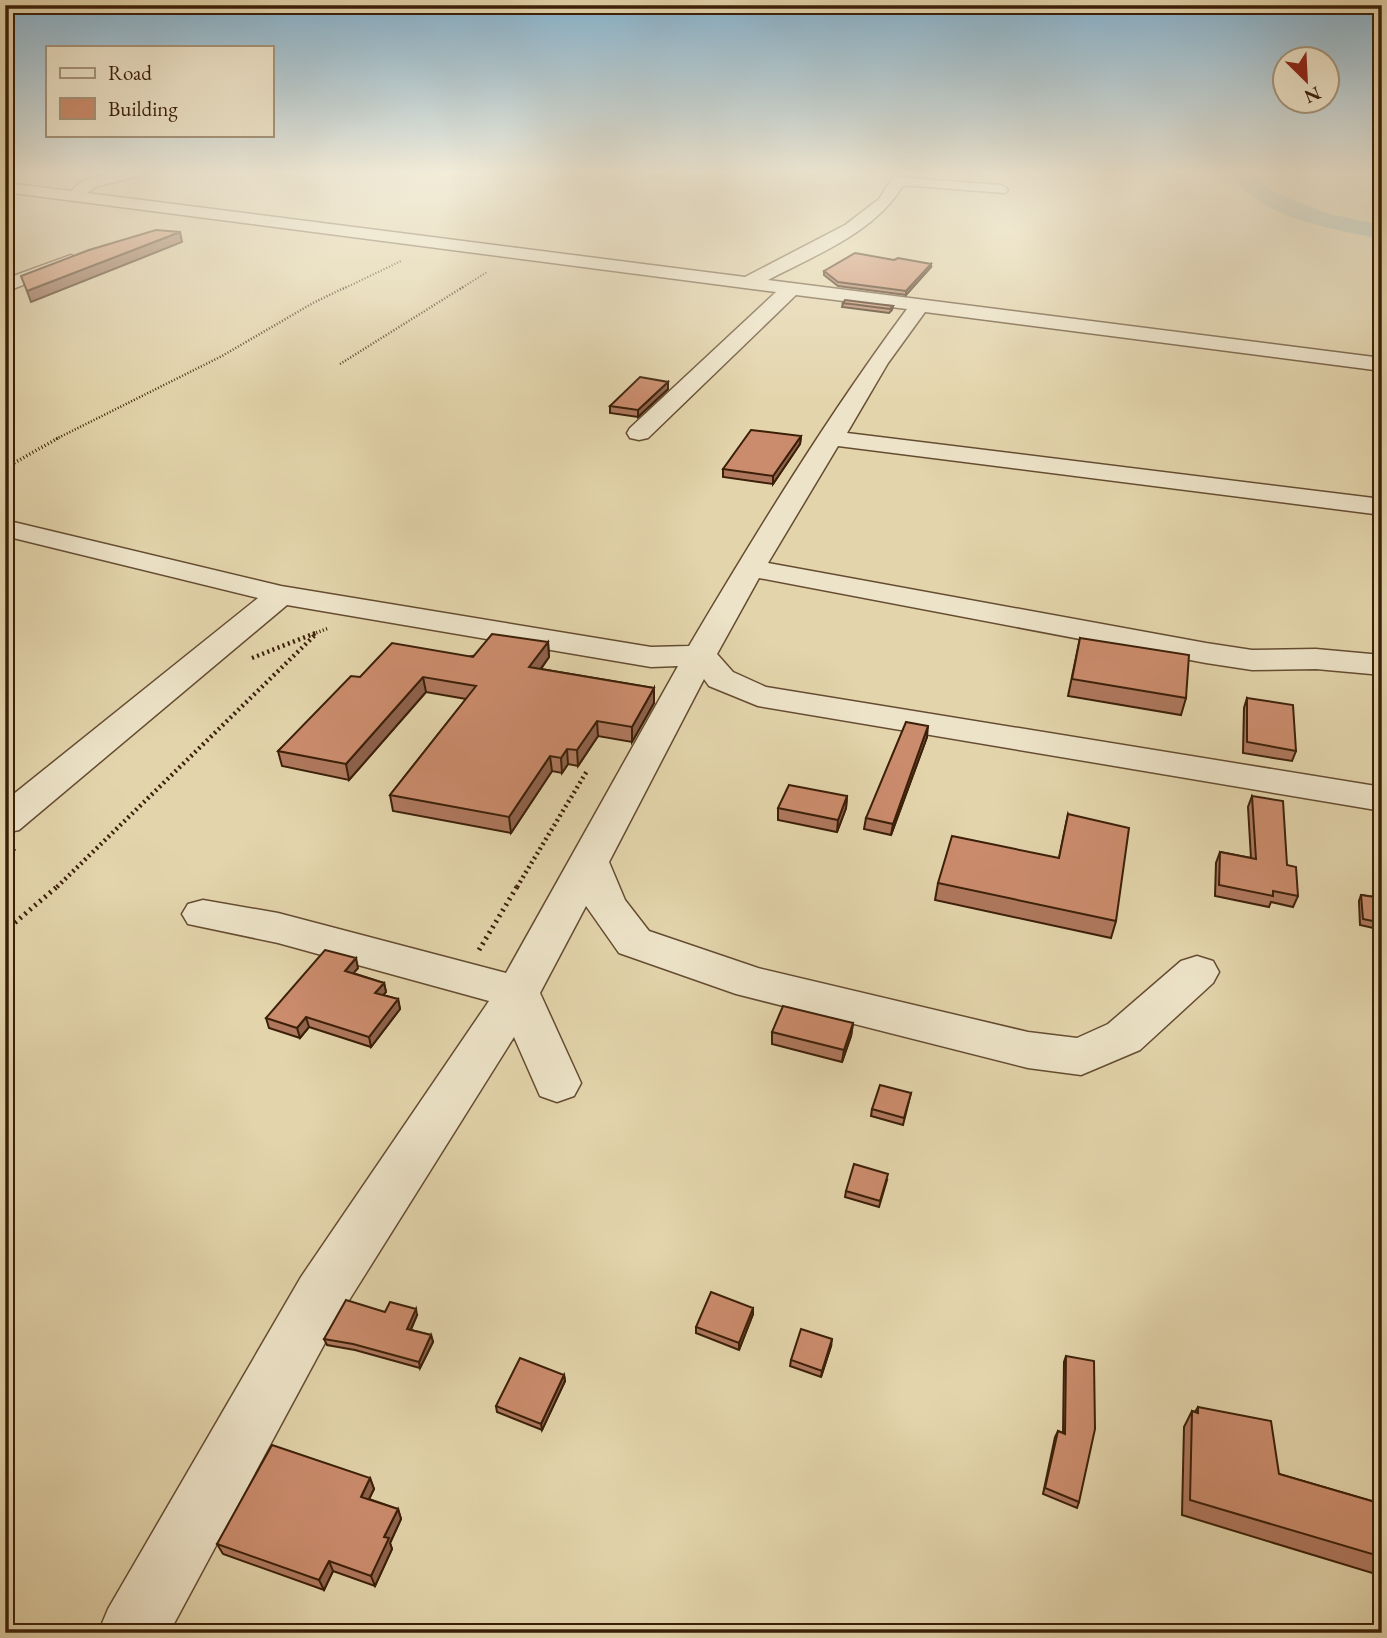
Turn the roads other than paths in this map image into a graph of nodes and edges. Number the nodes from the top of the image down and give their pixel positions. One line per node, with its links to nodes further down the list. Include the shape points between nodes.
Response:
1 (477, 248): 4 (street)
2 (814, 248): 4 (street)
3 (85, 254): 5 (street)
4 (748, 283): 6 (street)
5 (5, 286)
6 (792, 289): 7 (street); 9 (street)
7 (919, 306): 8 (street); 10 (street)
8 (1382, 365)
9 (639, 433)
10 (831, 438): 11 (street); 13 (street)
11 (1382, 507)
12 (5, 528): 14 (street)
13 (750, 568): 15 (street); 16 (street, via 1206,653 1252,660)
14 (281, 595): 15 (street, via 651,657); 18 (street)
15 (699, 655): 17 (street, via 721,679 758,696); 19 (street)
16 (1382, 665)
17 (1382, 799)
18 (5, 821)
19 (589, 862): 21 (street, via 606,905 634,942 752,983 1028,1050 1081,1057 1092,1052 1124,1037); 22 (street)
20 (203, 914): 22 (street, via 278,928)
21 (1197, 972)
22 (519, 993): 23 (street); 24 (street, via 321,1295)
23 (557, 1083)
24 (132, 1633)

